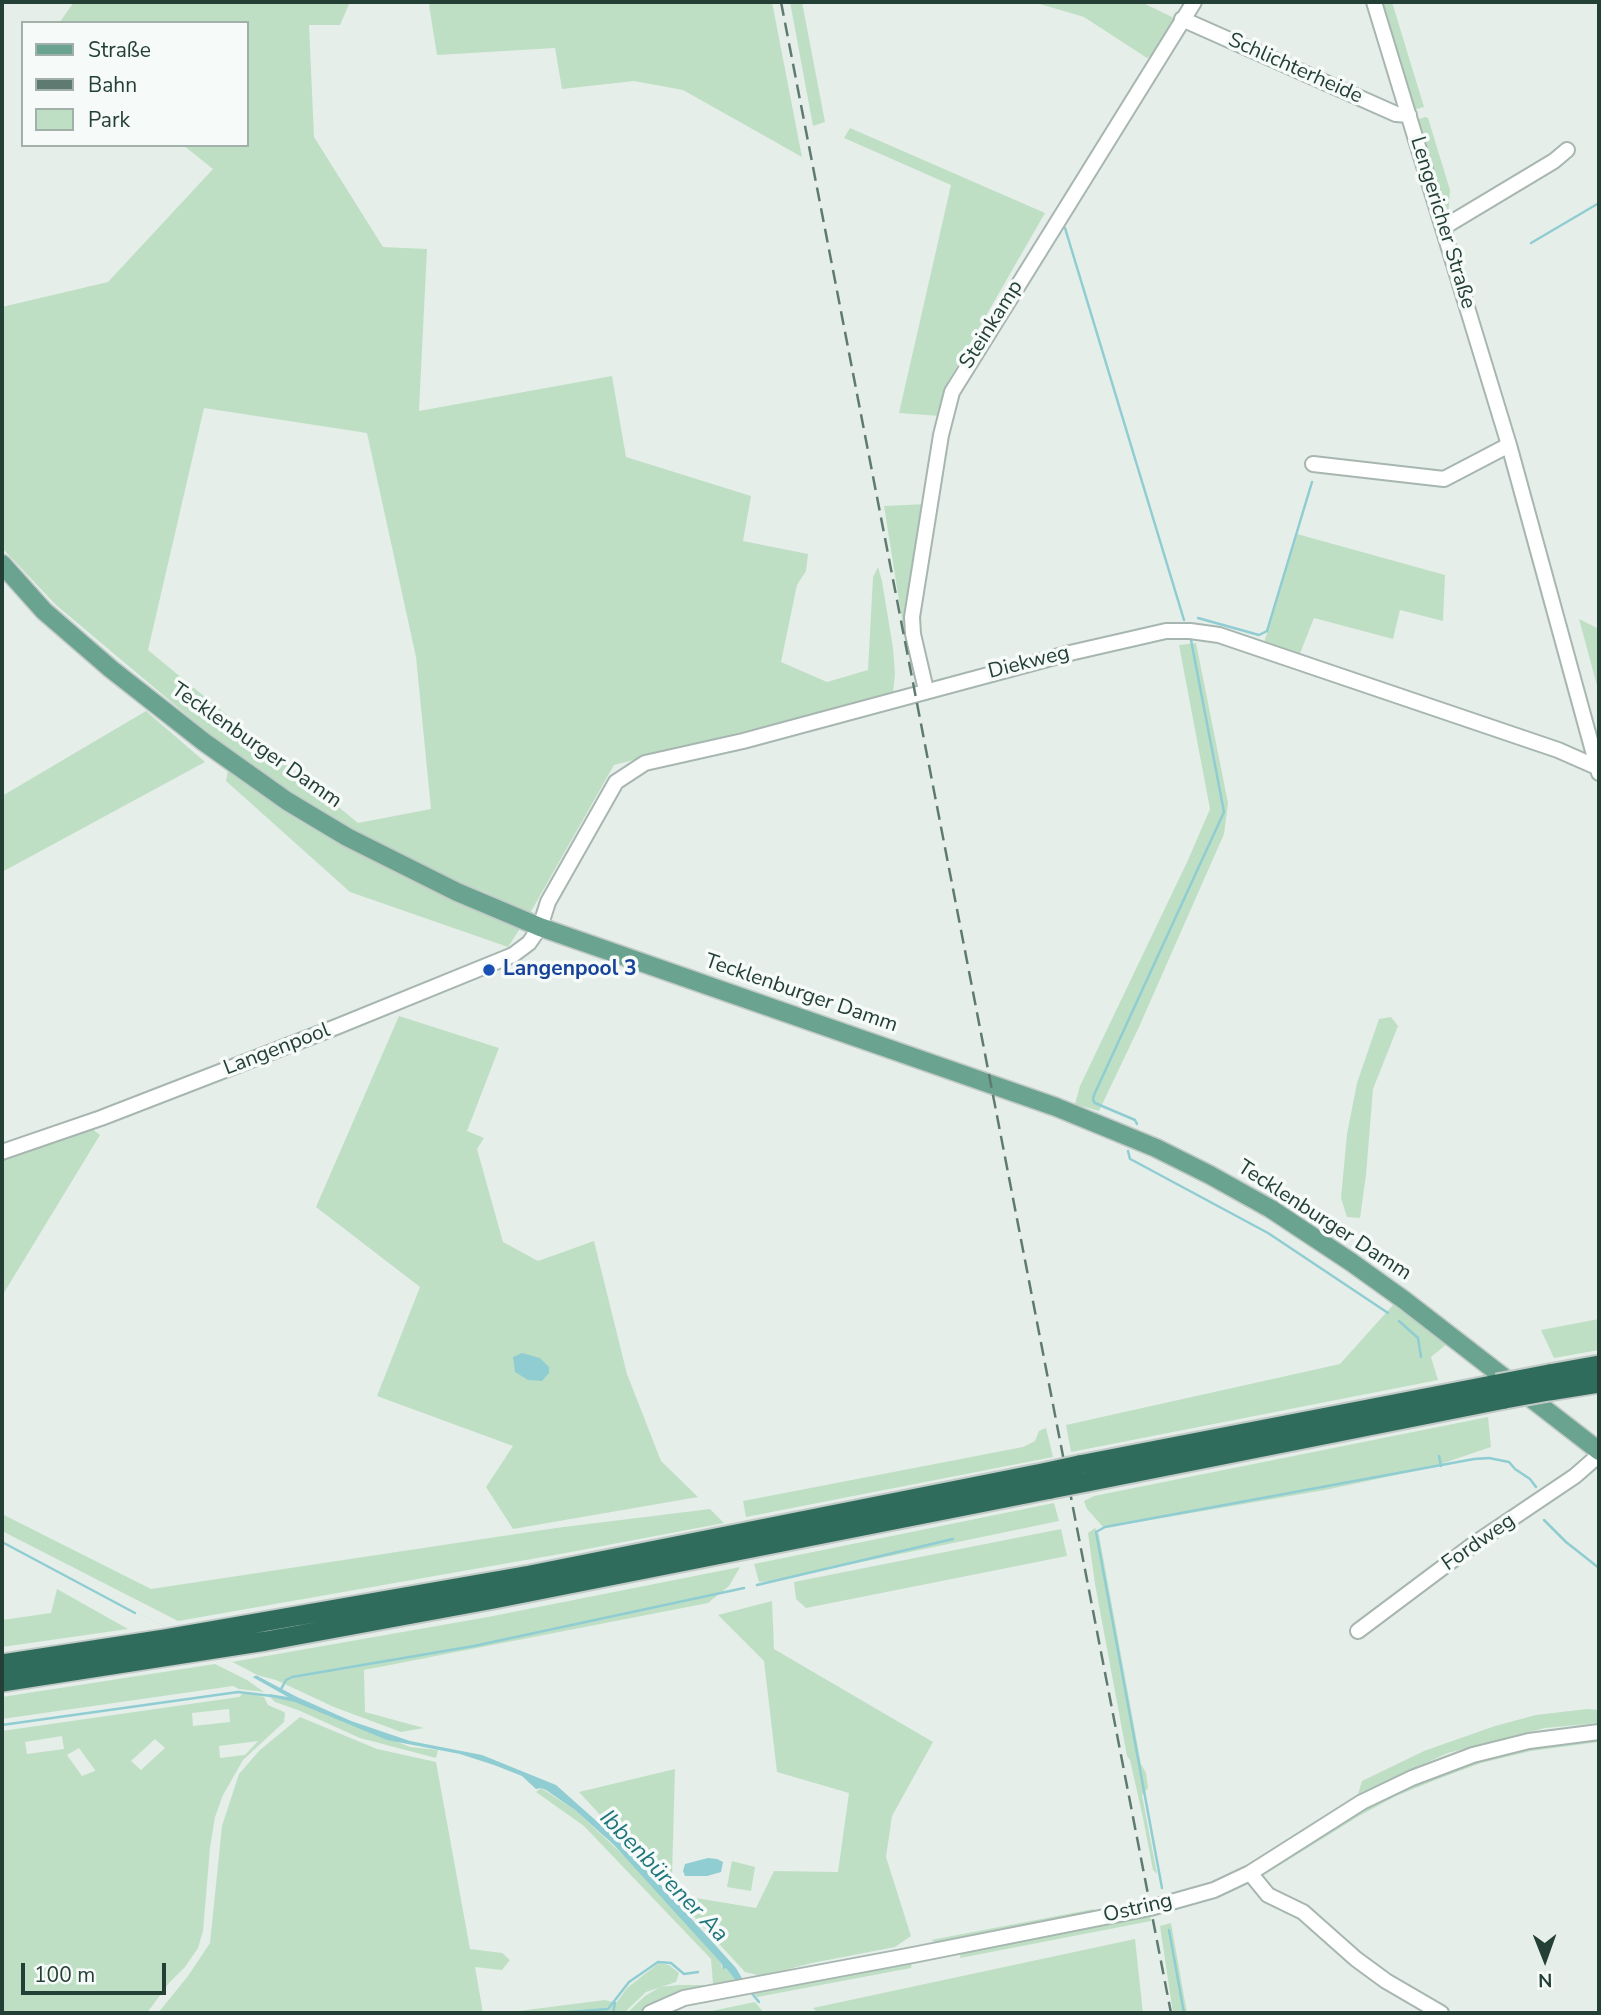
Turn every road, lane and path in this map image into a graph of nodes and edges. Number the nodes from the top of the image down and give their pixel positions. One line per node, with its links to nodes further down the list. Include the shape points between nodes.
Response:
1 (1194, 2): 3 (street, Steinkamp)
2 (1374, 2): 4 (street, Lengericher Straße)
3 (1182, 19): 4 (street, Schlichterheide, via 1396,114); 10 (street, Steinkamp, via 952,392 912,617)
4 (1409, 115): 6 (street, Lengericher Straße)
5 (1567, 149): 6 (street)
6 (1444, 227): 7 (street, Lengericher Straße)
7 (1509, 446): 8 (street, via 1444,479); 11 (street, Lengericher Straße)
8 (1313, 464)
9 (2, 564): 12 (main road, Tecklenburger Damm, via 44,611 111,669 287,801 411,870)
10 (926, 690): 11 (street, Diekweg, via 1094,647 1167,631 1190,631 1262,648 1558,750); 12 (street, Diekweg, via 743,741 645,762 616,782 548,902)
11 (1599, 769)
12 (540, 927): 13 (street, Langenpool, via 529,943 513,954 180,1088); 17 (main road, Tecklenburger Damm, via 1056,1107 1167,1153 1271,1209 1351,1262)
13 (2, 1152)
14 (1599, 1365): 16 (highway)
15 (1599, 1382): 16 (highway)
16 (1549, 1383): 18 (highway, bridge)
17 (1599, 1453): 19 (street, Fordweg, via 1575,1476 1474,1544)
18 (1049, 1480): 20 (highway, via 179,1637); 21 (highway, via 494,1599)
19 (1359, 1631)
20 (2, 1664)
21 (2, 1682)
22 (1599, 1732): 23 (street, Ostring, via 1529,1741 1473,1755 1412,1778 1362,1802)
23 (1250, 1873): 24 (street, Ostring, via 1150,1908 684,1998); 25 (street, via 1268,1895 1303,1912 1356,1959)
24 (650, 2013)
25 (1441, 2013)

